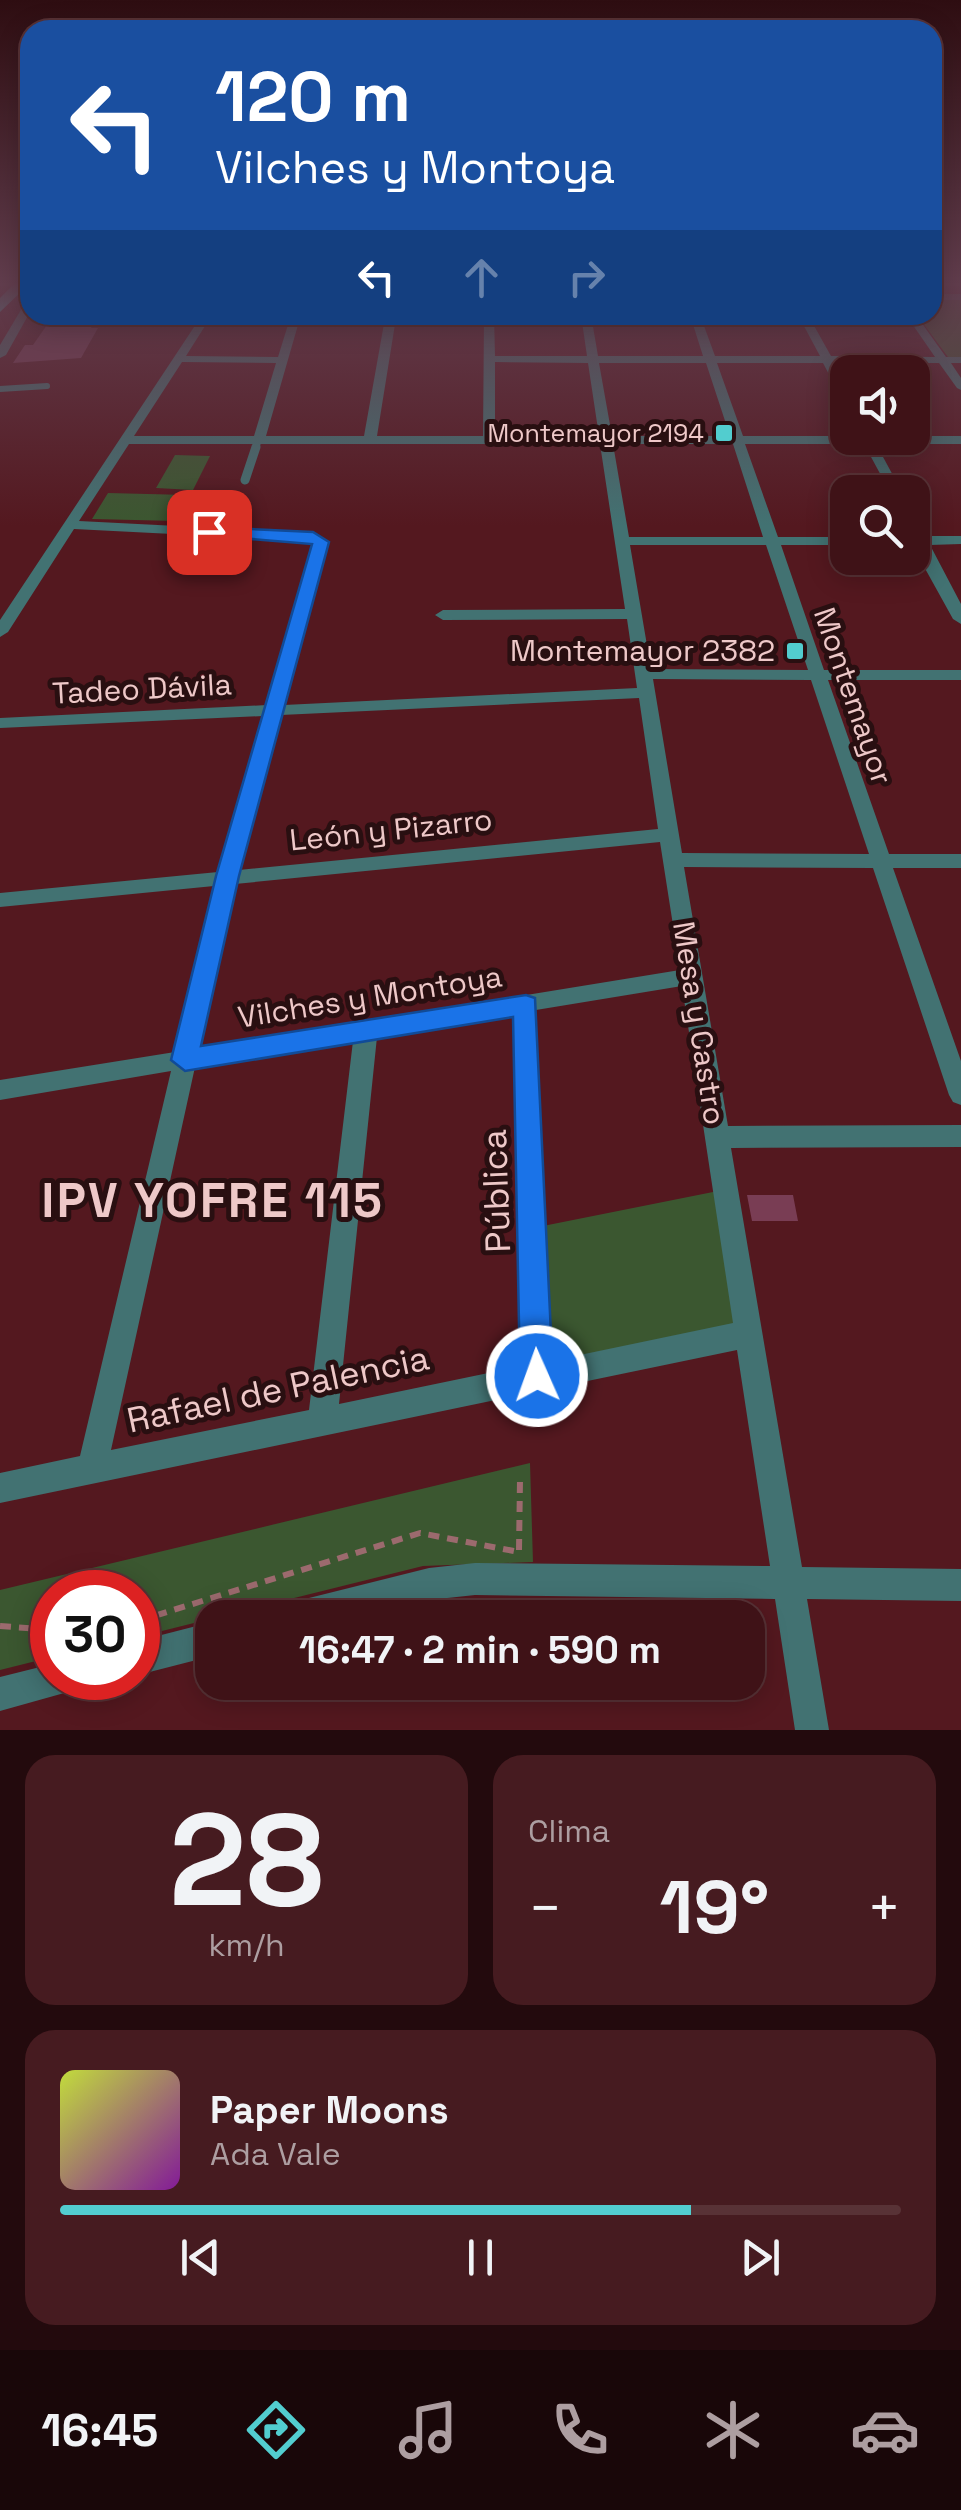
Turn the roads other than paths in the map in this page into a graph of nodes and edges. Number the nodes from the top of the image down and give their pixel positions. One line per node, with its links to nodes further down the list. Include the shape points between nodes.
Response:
1 (175, 365): 14 (street)
2 (281, 365): 11 (street)
3 (383, 365): 12 (street)
4 (489, 365): 15 (street)
5 (594, 365): 16 (street, Mesa y Castro)
6 (712, 365): 17 (street, Montemayor)
7 (946, 365): 9 (street)
8 (47, 386): 10 (lane)
9 (961, 386)
10 (0, 390)
11 (258, 439): 12 (street); 14 (street); 20 (lane)
12 (370, 439): 15 (street)
13 (830, 439): 17 (street)
14 (126, 440): 21 (street)
15 (489, 440): 16 (street)
16 (606, 440): 17 (street); 24 (street, Mesa y Castro)
17 (737, 440): 25 (street, Montemayor)
18 (930, 440): 19 (street)
19 (961, 440)
20 (245, 480)
21 (70, 525): 31 (street); 35 (street, via 320,538)
22 (930, 540): 23 (street)
23 (961, 540)
24 (622, 541): 25 (street); 28 (street, Mesa y Castro)
25 (771, 541): 26 (street); 32 (street, Montemayor)
26 (830, 541)
27 (930, 563): 30 (street)
28 (634, 614): 29 (street); 34 (street, Mesa y Castro)
29 (443, 615)
30 (961, 619)
31 (0, 632)
32 (817, 675): 33 (street, Tadeo Dávila); 34 (street, Tadeo Dávila); 39 (street, Montemayor)
33 (961, 676)
34 (644, 684): 35 (street, Tadeo Dávila); 37 (street, Mesa y Castro)
35 (273, 711): 36 (street, Tadeo Dávila); 41 (street)
36 (0, 722)
37 (669, 835): 38 (street, Mesa y Castro); 41 (street, León y Pizarro)
38 (673, 860): 39 (street); 43 (street, Mesa y Castro)
39 (881, 860): 40 (street); 48 (street, Montemayor)
40 (961, 860)
41 (227, 876): 42 (street, León y Pizarro); 46 (street)
42 (0, 900)
43 (692, 976): 44 (street, Vilches y Montoya); 50 (street, Mesa y Castro)
44 (526, 1005): 45 (street, Vilches y Montoya); 52 (street, Pública)
45 (366, 1032): 46 (street, Vilches y Montoya); 53 (street)
46 (185, 1060): 47 (street, Vilches y Montoya); 54 (street)
47 (0, 1090)
48 (961, 1095)
49 (961, 1136): 50 (street)
50 (717, 1137): 51 (street, Mesa y Castro)
51 (750, 1334): 52 (street, Rafael de Palencia); 56 (street, Mesa y Castro)
52 (537, 1376): 53 (street, Rafael de Palencia)
53 (322, 1421): 54 (street, Rafael de Palencia)
54 (92, 1469): 55 (street, Rafael de Palencia)
55 (0, 1488)
56 (788, 1581): 57 (street); 58 (street, via 518,1566); 63 (street, Mesa y Castro)
57 (961, 1585)
58 (366, 1600)
59 (195, 1643): 60 (street)
60 (160, 1652)
61 (30, 1686): 62 (street)
62 (0, 1694)
63 (812, 1730)

